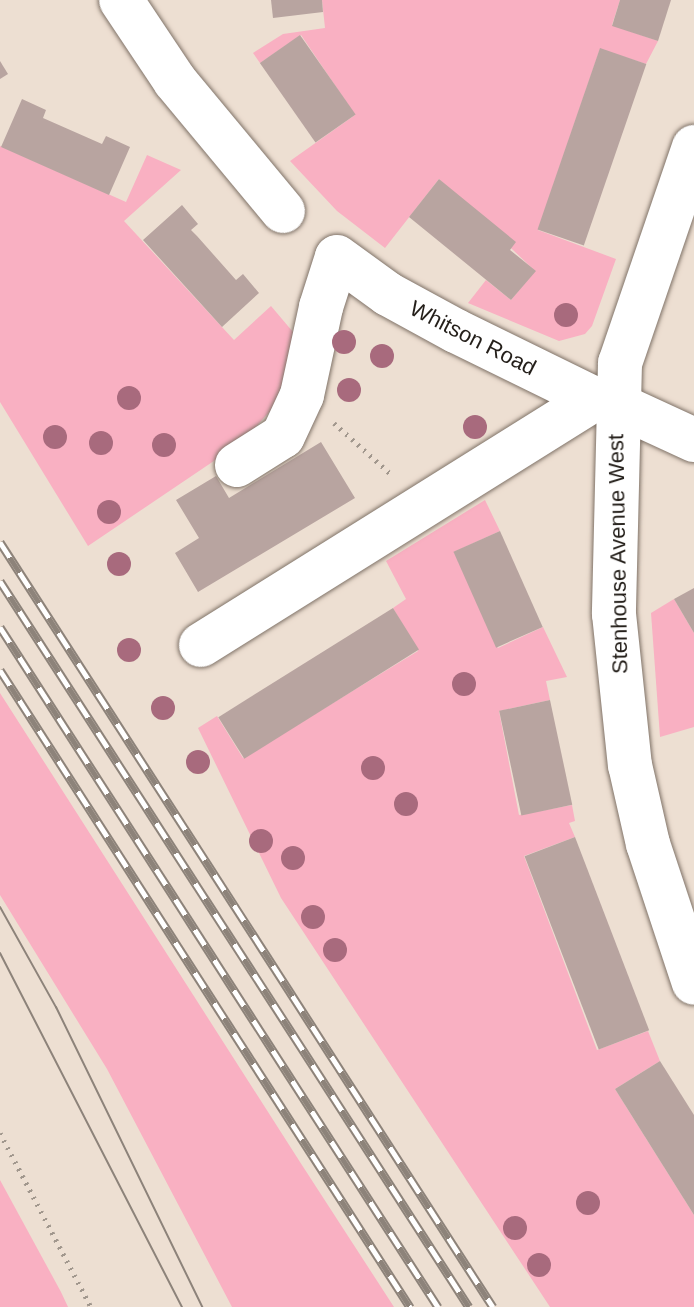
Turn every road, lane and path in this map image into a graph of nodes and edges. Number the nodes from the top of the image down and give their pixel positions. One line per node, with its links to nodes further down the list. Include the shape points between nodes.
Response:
1 (121, 0): 3 (street, via 183,92)
2 (694, 147): 5 (street, Stenhouse Avenue West)
3 (283, 211)
4 (302, 395): 5 (street, Whitson Road, via 337,257 388,294); 7 (street, via 283,436); 8 (path)
5 (606, 401): 6 (street, Whitson Road); 9 (street); 10 (street, Stenhouse Avenue West, via 614,614 630,765 648,844)
6 (694, 440)
7 (237, 465)
8 (383, 466)
9 (201, 645)
10 (694, 983)
11 (0, 1133): 12 (path)
12 (91, 1307)

